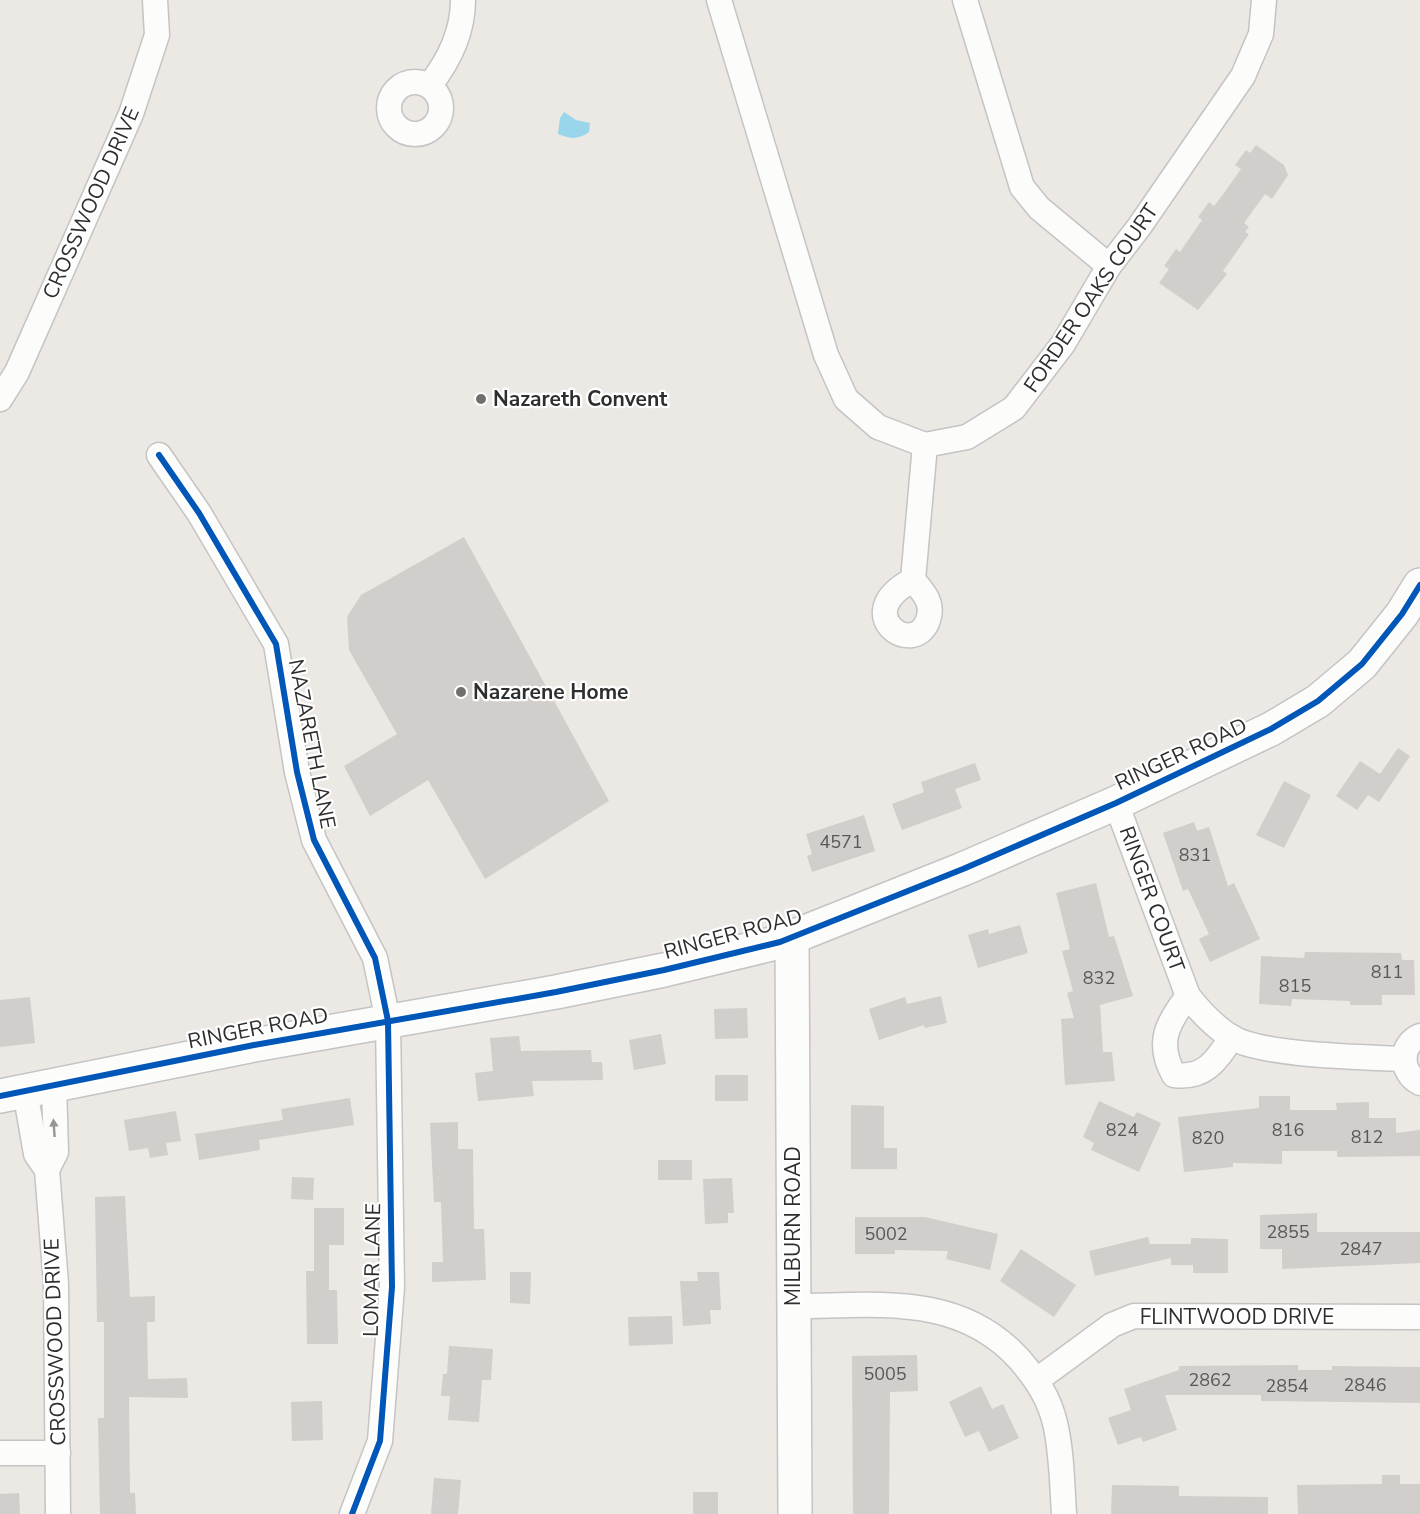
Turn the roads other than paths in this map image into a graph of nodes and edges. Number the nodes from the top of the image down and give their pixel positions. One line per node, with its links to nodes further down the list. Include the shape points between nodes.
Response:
1 (155, 0): 8 (street, CROSSWOOD DRIVE, via 157,35 131,114 16,372)
2 (463, 0): 6 (street, via 456,40 446,65)
3 (719, 0): 9 (street, via 826,355 846,399 878,427)
4 (965, 0): 7 (street, via 1022,187 1039,208)
5 (1264, 0): 7 (street, FORDER OAKS COURT, via 1261,34 1243,76)
6 (429, 86)
7 (1109, 266): 9 (street, FORDER OAKS COURT, via 1063,344 1014,408 967,437)
8 (0, 399)
9 (925, 445): 11 (street)
10 (159, 455): 16 (street, NAZARETH LANE, via 199,513 276,644 297,772 314,840 375,958)
11 (913, 580)
12 (1420, 585): 13 (street, RINGER ROAD, via 1362,664 1318,701 1224,754)
13 (1116, 803): 14 (street, RINGER ROAD); 15 (street, RINGER COURT)
14 (792, 938): 16 (street, RINGER ROAD, via 664,970); 22 (street, MILBURN ROAD)
15 (1188, 996): 18 (street, RINGER COURT); 18 (street, RINGER COURT, via 1172,1015 1163,1043 1165,1059 1174,1075 1191,1077 1209,1067)
16 (388, 1021): 21 (street, RINGER ROAD); 28 (street, LOMAR LANE, via 392,1287 380,1441)
17 (1420, 1036): 19 (street, via 1409,1043)
18 (1232, 1037): 19 (street, RINGER COURT, via 1248,1044 1309,1053)
19 (1404, 1059): 20 (street, via 1410,1075)
20 (1420, 1083)
21 (26, 1090): 26 (street, CROSSWOOD DRIVE, via 56,1152 47,1170 56,1284)
22 (794, 1306): 24 (street, via 934,1309 992,1333); 29 (street, MILBURN ROAD)
23 (1420, 1317): 24 (street, FLINTWOOD DRIVE, via 1134,1316 1112,1325)
24 (1037, 1380): 30 (street, via 1055,1424)
25 (0, 1453): 26 (street)
26 (58, 1453): 27 (street, CROSSWOOD DRIVE)
27 (58, 1514)
28 (352, 1514)
29 (795, 1514)
30 (1064, 1514)

